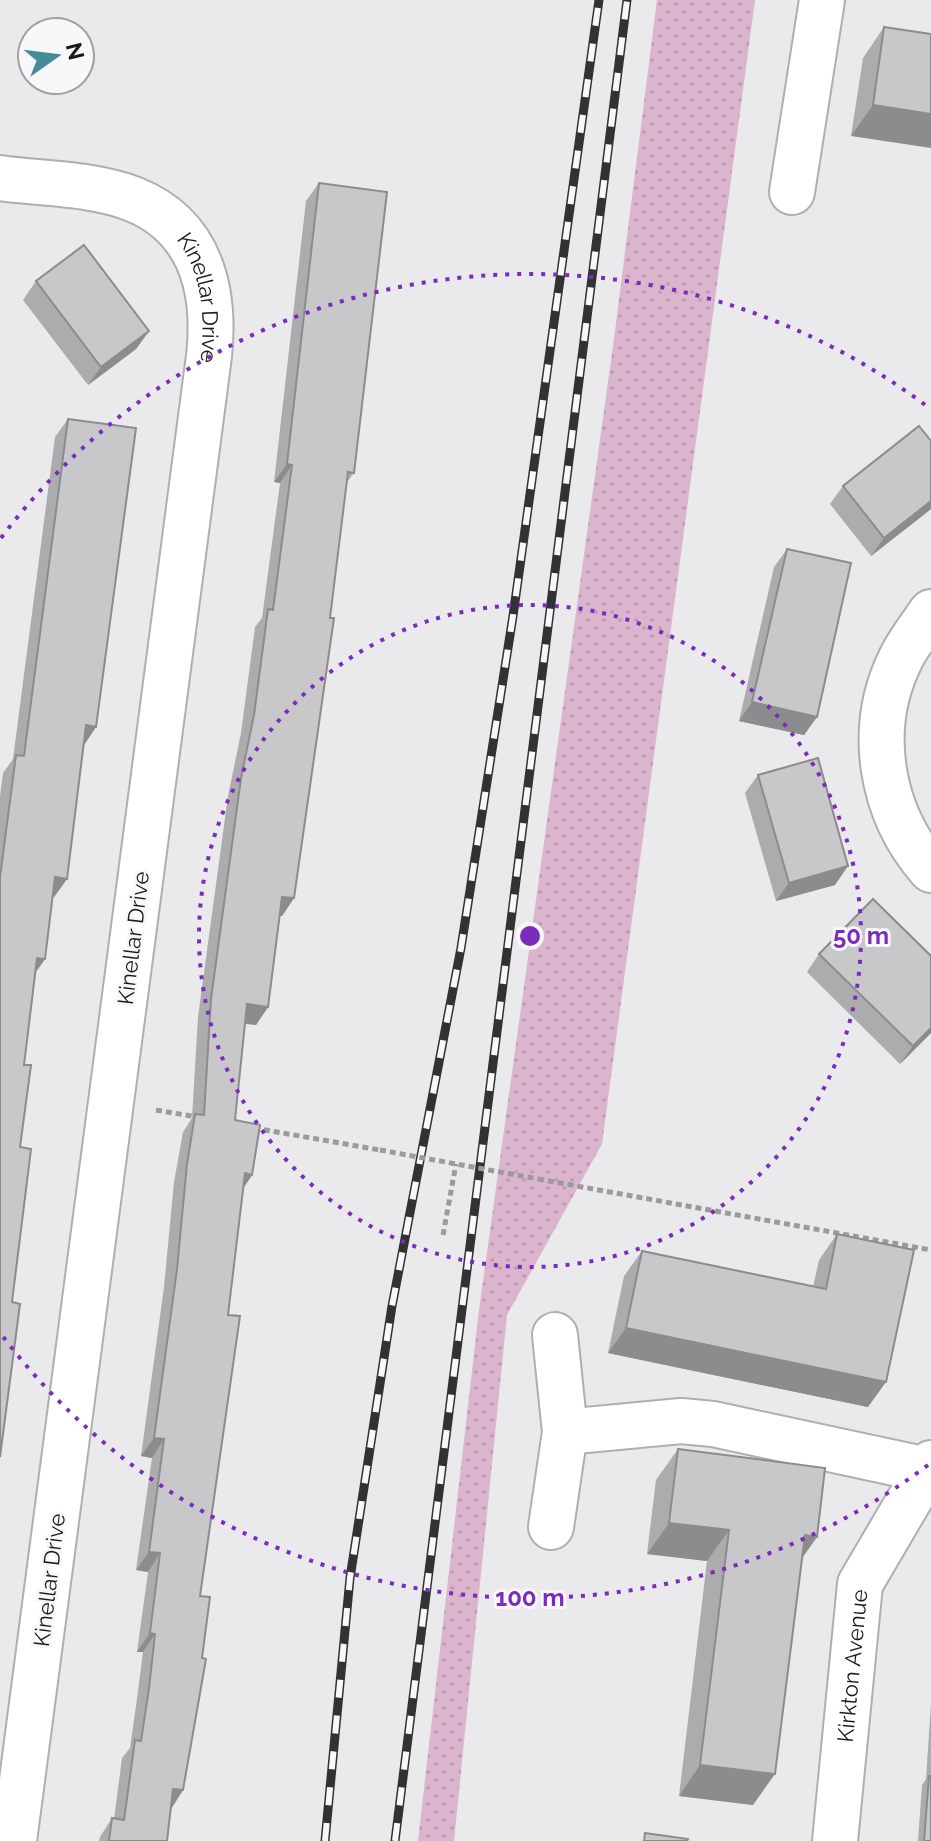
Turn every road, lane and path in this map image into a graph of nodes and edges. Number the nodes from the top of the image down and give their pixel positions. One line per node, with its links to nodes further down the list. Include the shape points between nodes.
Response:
1 (822, 0): 3 (street)
2 (0, 178): 6 (street, Kinellar Drive, via 110,193 149,207 194,250 212,308)
3 (792, 192)
4 (931, 612): 5 (street, via 900,659 879,743 890,803)
5 (931, 870)
6 (111, 1101): 7 (path); 16 (street, Kinellar Drive)
7 (204, 1118)
8 (250, 1127): 9 (path, bridge)
9 (456, 1164): 10 (path); 11 (path, bridge)
10 (443, 1235)
11 (931, 1250)
12 (555, 1335): 13 (street)
13 (565, 1432): 14 (street, via 681,1421); 15 (street)
14 (929, 1466): 19 (street, Kirkton Avenue, via 860,1584)
15 (551, 1527)
16 (29, 1739): 17 (street); 18 (street, Kinellar Drive)
17 (0, 1778)
18 (14, 1841)
19 (835, 1841)

